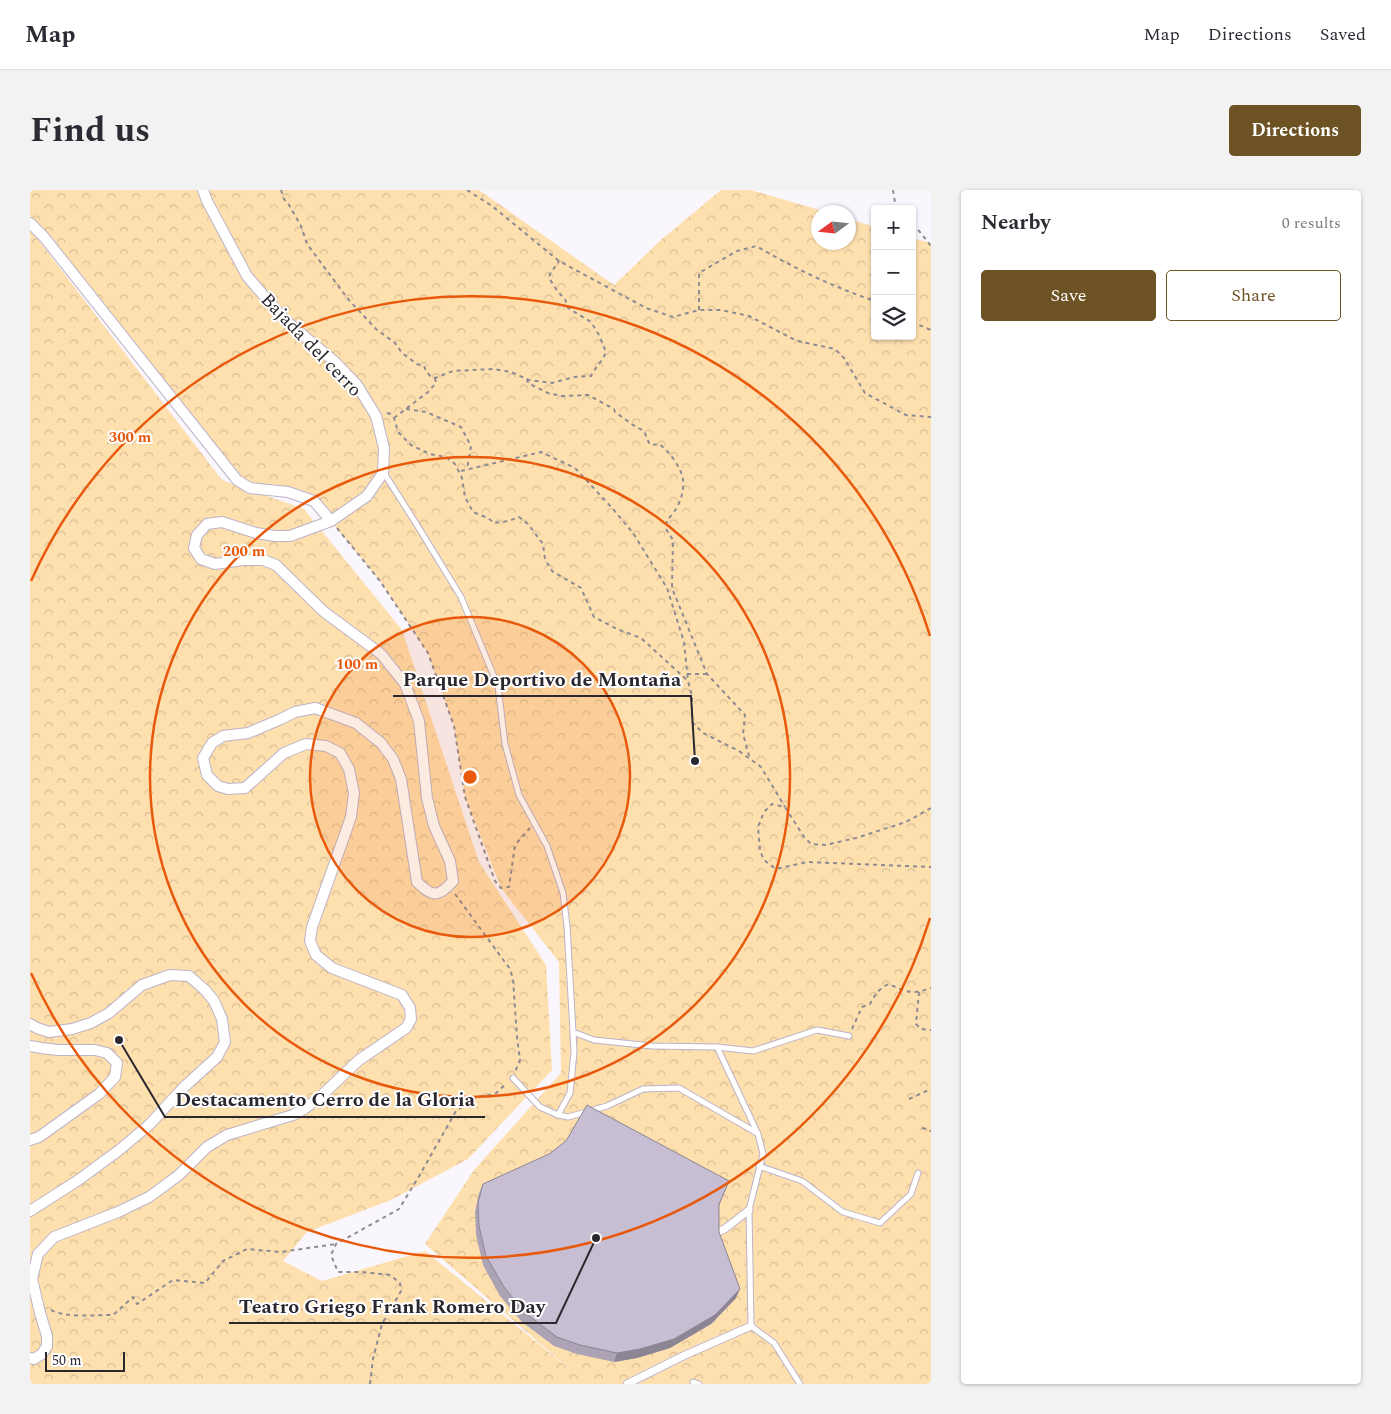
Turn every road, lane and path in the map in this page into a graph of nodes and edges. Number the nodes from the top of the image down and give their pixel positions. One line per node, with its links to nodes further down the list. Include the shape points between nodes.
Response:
1 (203, 190): 17 (street, Bajada del cerro, via 247,276 284,319 356,385)
2 (281, 190): 14 (path, via 307,244 348,298 376,329 396,343 402,353 424,366)
3 (466, 190): 9 (path, via 492,206)
4 (893, 190): 5 (path)
5 (895, 205)
6 (30, 223): 23 (street, via 238,480 250,488 288,492 314,501)
7 (916, 227): 8 (path)
8 (931, 246)
9 (559, 261): 11 (path, via 646,308 673,317); 15 (path, via 549,278 568,308 591,322 606,352 591,376 552,383)
10 (871, 300): 11 (path, via 842,290 756,246 737,251 699,273)
11 (699, 310): 18 (path, via 721,310 749,316 797,341 835,349 865,393 906,415)
12 (916, 324): 13 (path)
13 (931, 330)
14 (435, 378): 15 (path, via 453,371 494,369); 16 (path, via 436,383 428,392)
15 (527, 379): 25 (path, via 528,383 548,393 588,395 644,431 651,445 659,444 667,449 684,479 682,494 675,513 667,520 666,529 673,540)
16 (406, 409): 19 (path); 20 (path, via 426,412 461,426 471,446)
17 (376, 416): 19 (path, via 388,413); 22 (street, Bajada del cerro, via 384,448)
18 (931, 416)
19 (394, 418): 21 (path, via 398,432 412,445 430,454 446,456)
20 (467, 470): 21 (path); 24 (path, via 541,452 575,468 633,533)
21 (460, 471): 28 (path, via 473,512 494,523 519,517 528,524 543,544 545,559 552,571 581,588 594,617 641,638)
22 (383, 473): 23 (street, via 367,496); 32 (lane, via 461,597 498,686 505,744 519,795)
23 (331, 521): 32 (path, via 380,581 428,653 454,726 465,797 495,882 501,888 509,887 515,845); 34 (street, via 290,536 256,533 222,522 207,524 197,535 194,548 201,559 214,564 263,560 276,565 322,610 381,654 405,684 419,721 427,798 434,826 450,861 453,881)
24 (667, 588): 25 (path); 26 (path, via 684,642)
25 (672, 588): 27 (path)
26 (687, 674): 27 (path); 28 (path)
27 (707, 674): 29 (path, via 745,715 743,734)
28 (688, 681): 29 (path, via 692,696 692,722 703,733)
29 (750, 758): 30 (path, via 761,767)
30 (785, 807): 31 (path, via 808,841 825,845 906,822); 33 (path, via 772,804 764,812 758,827 760,851 764,860 776,869 807,862)
31 (931, 808)
32 (534, 823): 39 (lane, via 547,846 563,893)
33 (931, 867)
34 (449, 886): 43 (path, via 510,969 520,1060); 57 (street, via 437,894 427,891 417,882 401,779 393,759 381,743 356,723 315,708 295,712 248,732 223,736 212,743 204,758 207,775 218,786 228,789 244,788 284,754 306,744 326,746 340,753 349,769 354,793 351,817 312,926 310,940 316,955 332,968 402,994 410,1008 411,1019 406,1028 360,1060 304,1110 227,1135 207,1147 179,1175 149,1197 54,1237 38,1254 32,1279)
35 (931, 988): 36 (path)
36 (919, 992): 38 (path, via 916,1024 921,1029); 40 (path, via 910,993 889,984 884,986 870,1004 862,1007)
37 (30, 1024): 54 (street, via 49,1032 72,1029 109,1013 142,985 170,975 189,976 214,1000 222,1019 225,1042 216,1056 149,1126 77,1181)
38 (931, 1030)
39 (573, 1032): 42 (lane, via 594,1040 652,1046); 46 (lane, via 570,1093)
40 (849, 1036): 42 (lane, via 817,1030 753,1051)
41 (30, 1046): 50 (street, via 95,1050 107,1053 117,1063 114,1077 99,1094)
42 (717, 1046): 49 (lane)
43 (513, 1078): 46 (lane, via 540,1107); 56 (path, via 495,1094 477,1097 456,1111 398,1209)
44 (931, 1089): 45 (path)
45 (909, 1099)
46 (558, 1116): 49 (lane, via 568,1117 608,1106 643,1089 679,1088)
47 (922, 1128): 48 (path)
48 (931, 1130)
49 (758, 1134): 51 (lane, via 763,1154)
50 (30, 1140)
51 (759, 1166): 52 (lane, via 802,1181 843,1212 880,1223 911,1194); 53 (lane)
52 (918, 1173)
53 (749, 1210): 55 (street); 58 (lane)
54 (30, 1211)
55 (716, 1233)
56 (336, 1244): 57 (path, via 281,1252 247,1249 223,1261 205,1283 173,1280 137,1304 133,1298 113,1315 54,1312); 60 (path, via 331,1255 338,1272 390,1275 400,1283 401,1291 382,1324)
57 (37, 1303): 59 (street, via 47,1346 42,1354)
58 (751, 1326): 61 (street); 62 (lane, via 774,1343)
59 (30, 1358)
60 (370, 1384)
61 (627, 1384)
62 (800, 1384)

